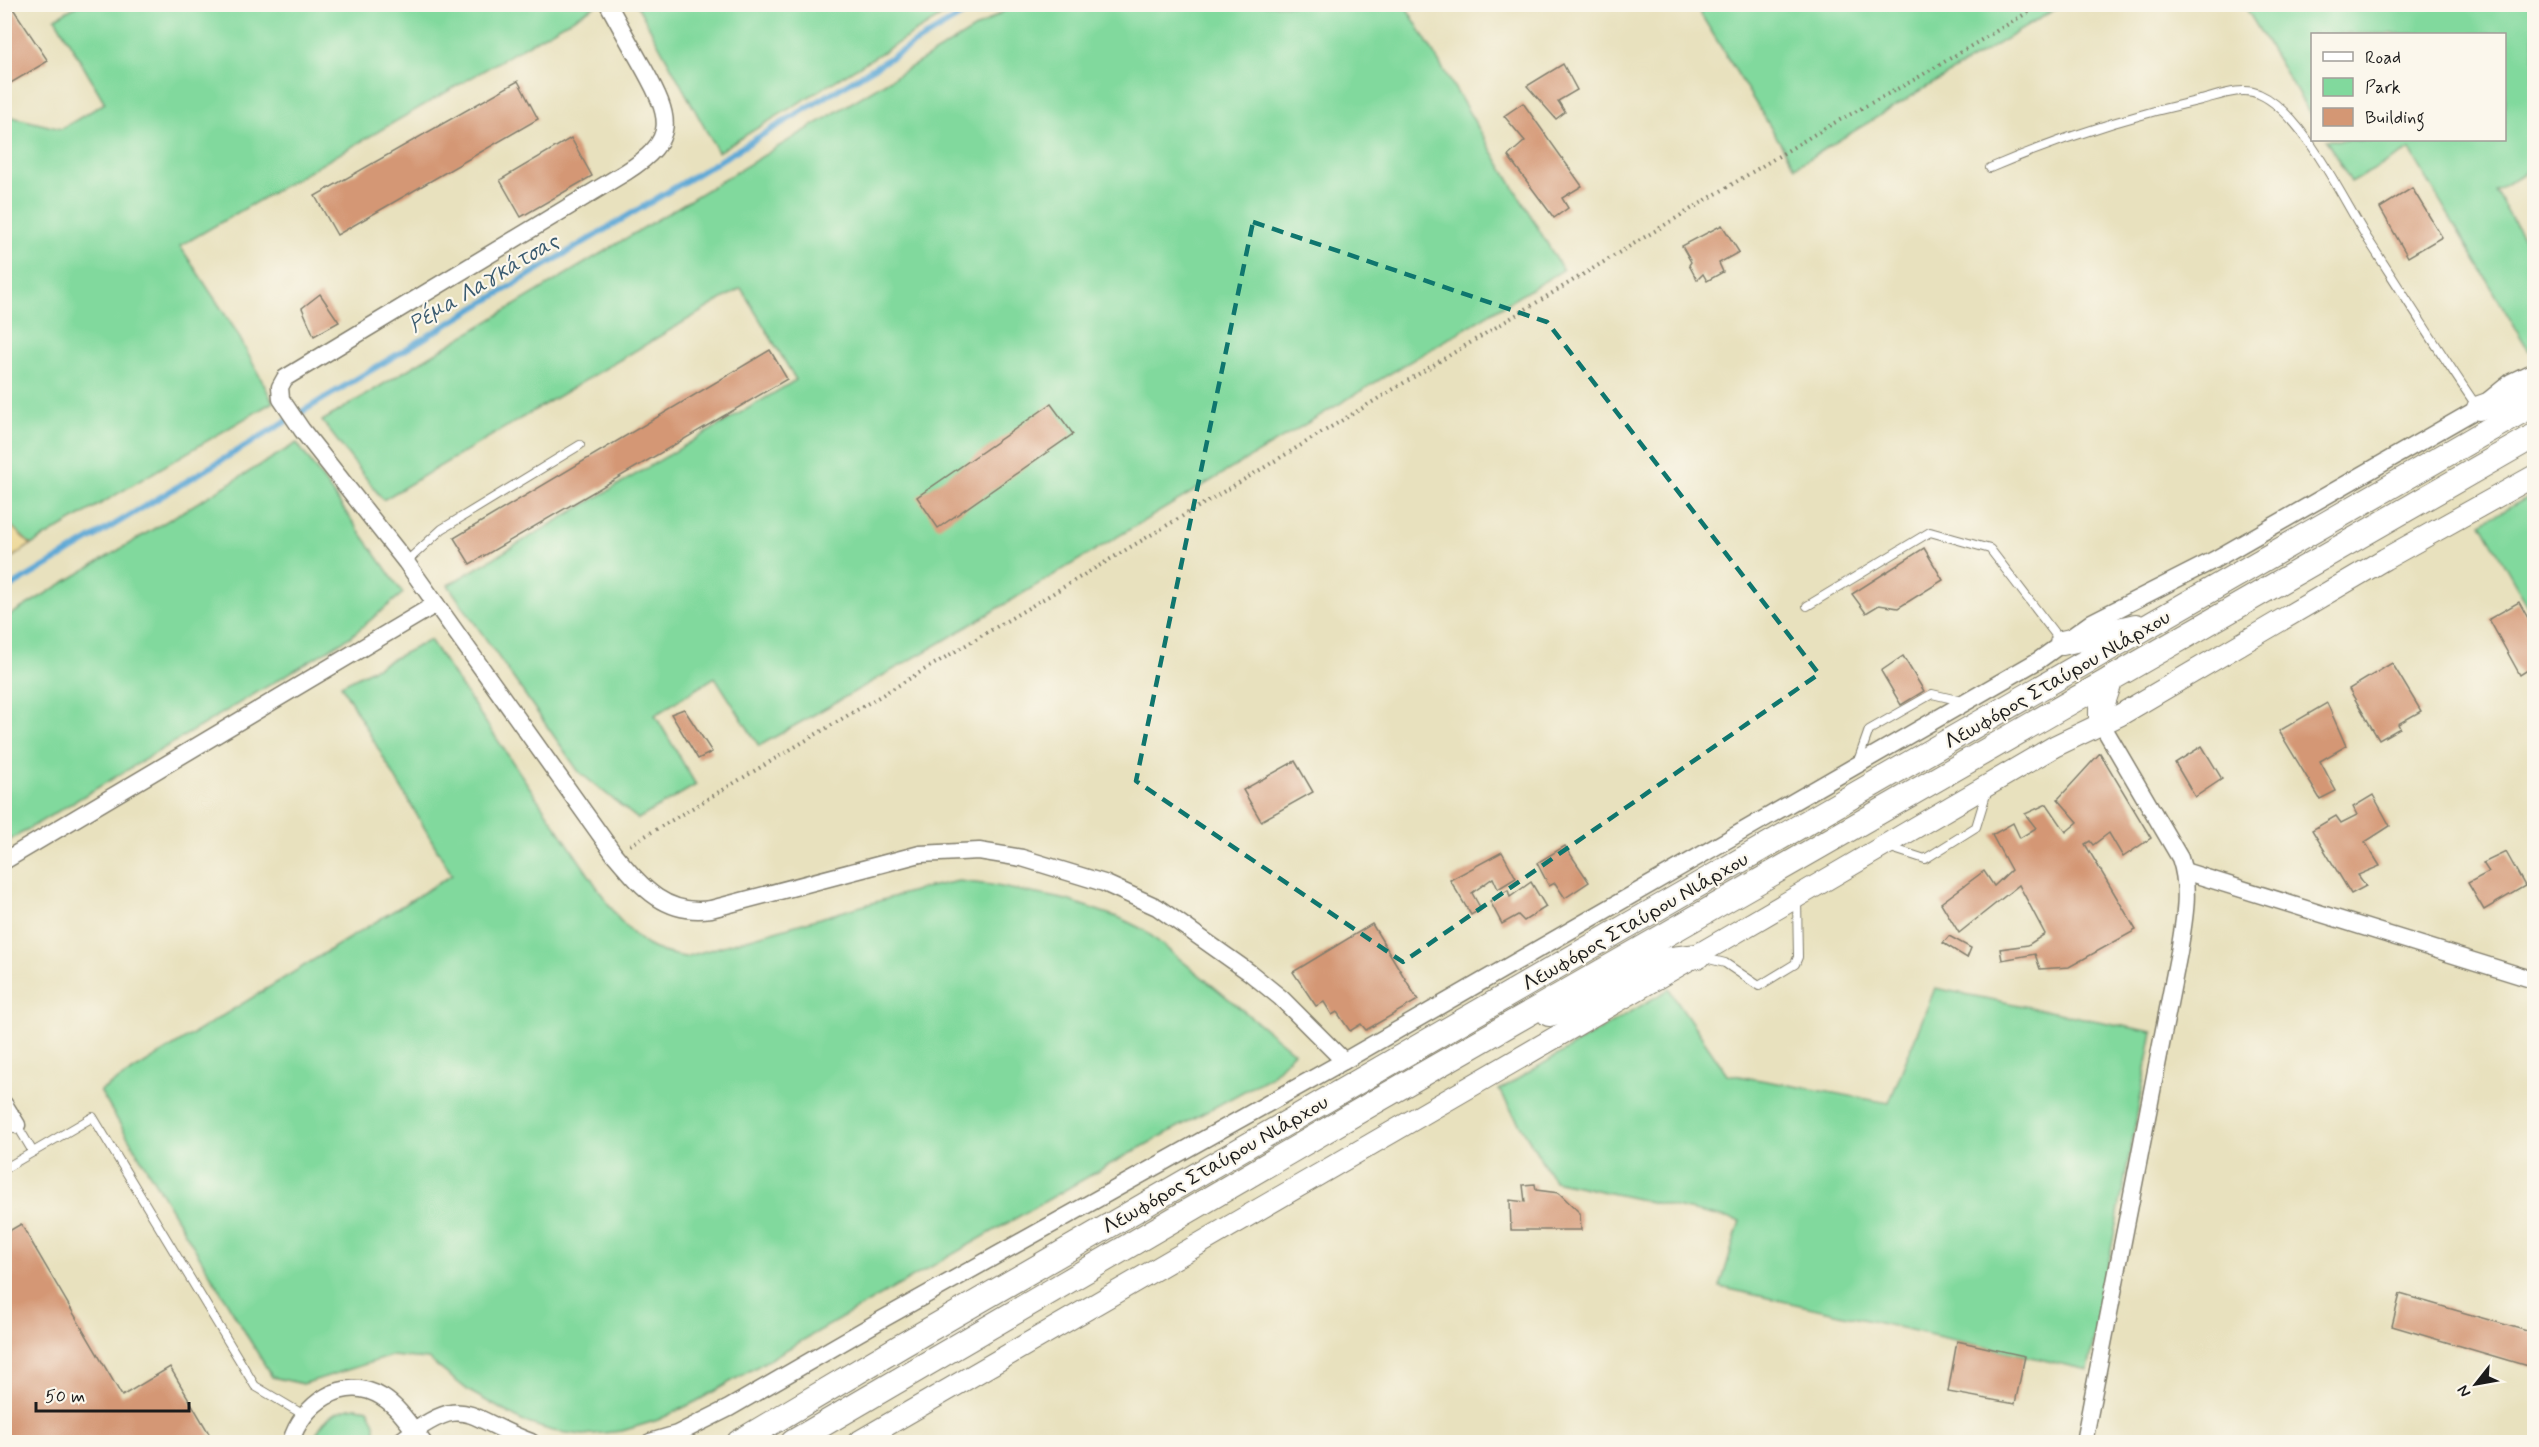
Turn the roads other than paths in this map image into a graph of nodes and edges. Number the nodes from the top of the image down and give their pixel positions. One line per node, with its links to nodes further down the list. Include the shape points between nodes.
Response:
1 (608, 4): 10 (street, via 663,105 665,128 656,149 626,172 297,369 280,383 281,399 302,430)
2 (1990, 168): 6 (lane, via 2086,131 2138,116 2228,93 2258,93 2279,107 2321,159 2368,239)
3 (2535, 371): 6 (street, via 2504,386)
4 (2535, 389): 6 (main road)
5 (2535, 404): 13 (main road, Λεωφόρος Σταύρου Νιάρχου)
6 (2479, 408): 14 (street, via 2221,556 2092,621)
7 (2535, 436): 15 (main road, Λεωφόρος Σταύρου Νιάρχου)
8 (580, 445): 10 (lane, via 442,529)
9 (2535, 476): 17 (street)
10 (406, 562): 11 (street)
11 (436, 604): 21 (street); 27 (street, via 614,854 652,893 675,908 692,911 751,899 920,854 978,851 1022,858 1104,883 1157,907 1281,998)
12 (1807, 606): 14 (lane, via 1930,532 1990,549)
13 (2153, 624): 14 (main road); 38 (main road, Λεωφόρος Σταύρου Νιάρχου, via 921,1334)
14 (2062, 643): 16 (street)
15 (2111, 679): 17 (main road, via 2101,709); 26 (main road, Λεωφόρος Σταύρου Νιάρχου)
16 (1966, 702): 18 (street); 18 (lane, via 1932,694 1869,730)
17 (2101, 723): 19 (street); 22 (street, via 2177,852)
18 (1857, 764): 27 (street)
19 (1988, 786): 20 (street); 20 (lane, via 1976,828 1925,859)
20 (1884, 846): 23 (street)
21 (4, 861)
22 (2184, 871): 25 (street); 41 (street, via 2186,901 2179,952)
23 (1797, 897): 24 (street); 24 (lane, via 1798,957 1795,964 1759,986 1725,963)
24 (1698, 956): 26 (main road, via 1663,960 1565,1011); 40 (street, via 1300,1183)
25 (2535, 980)
26 (1514, 1022): 39 (main road, Λεωφόρος Σταύρου Νιάρχου)
27 (1344, 1061): 37 (street, via 729,1408 678,1434)
28 (4, 1104): 29 (street)
29 (17, 1125): 30 (lane)
30 (33, 1152): 31 (lane); 32 (lane, via 93,1117 255,1386)
31 (4, 1169)
32 (304, 1415): 33 (street, via 333,1393 369,1391 394,1407); 34 (street)
33 (418, 1437): 35 (street); 36 (street, via 445,1413 462,1412)
34 (291, 1443)
35 (399, 1443)
36 (531, 1443)
37 (650, 1443)
38 (739, 1443)
39 (793, 1443)
40 (858, 1443)
41 (2084, 1443)

